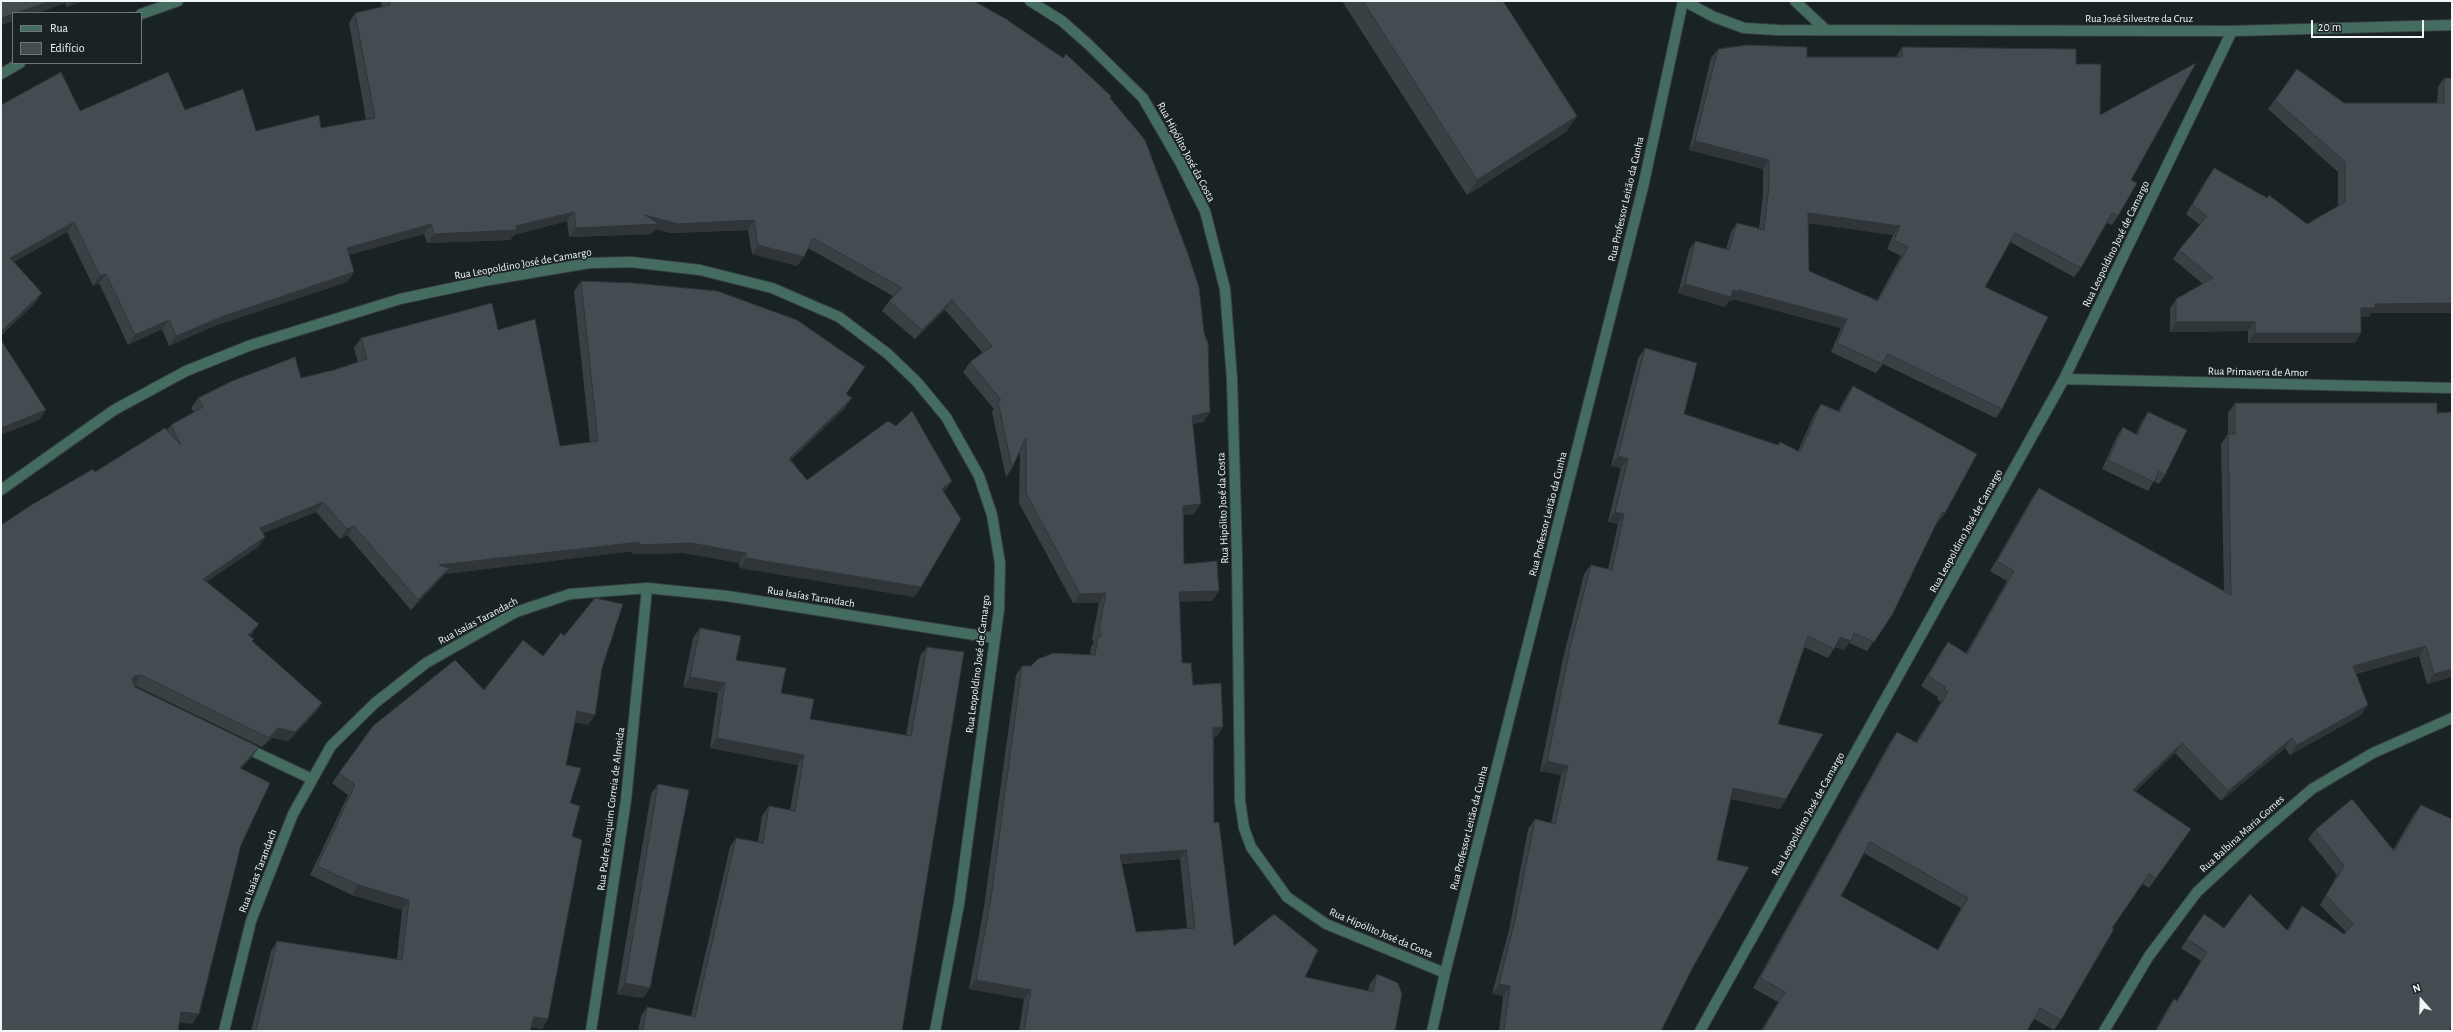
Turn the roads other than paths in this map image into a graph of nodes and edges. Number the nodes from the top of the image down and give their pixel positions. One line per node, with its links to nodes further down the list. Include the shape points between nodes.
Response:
1 (178, 1): 5 (street)
2 (1030, 1): 19 (street, Rua Hipólito José da Costa, via 1062,21 1143,98 1180,162 1206,218 1225,289 1232,380 1240,801 1244,828 1251,847 1287,897 1326,924)
3 (1683, 1): 7 (street, Rua José Silvestre da Cruz, via 1714,17 1744,28); 19 (street, Rua Professor Leitão da Cunha, via 1643,187)
4 (1795, 1): 7 (street)
5 (142, 14)
6 (2452, 25): 8 (street, Rua José Silvestre da Cruz)
7 (1825, 29): 8 (street, Rua José Silvestre da Cruz)
8 (2232, 31): 11 (street, Rua Leopoldino José de Camargo)
9 (18, 64): 10 (street)
10 (1, 74)
11 (2064, 379): 12 (street, Rua Primavera de Amor); 24 (street, Rua Leopoldino José de Camargo)
12 (2452, 388)
13 (1, 490): 15 (street, Rua Leopoldino José de Camargo, via 114,410 186,371 251,345 400,299 589,263 631,262 700,270 772,288 839,317 888,354 918,382 946,417 979,476 992,515 1000,563 999,609)
14 (647, 588): 15 (street, Rua Isaías Tarandach, via 727,596); 18 (street, Rua Isaías Tarandach, via 570,594 516,612 458,645 426,664 375,703 331,746); 21 (street, Rua Padre Joaquim Correia de Almeida, via 626,800)
15 (994, 638): 22 (street, Rua Leopoldino José de Camargo, via 959,904)
16 (2452, 718): 25 (street, Rua Balbina Maria Gomes, via 2373,753 2312,789 2255,838 2196,892 2149,956)
17 (235, 742): 18 (street)
18 (312, 780): 20 (street, Rua Isaías Tarandach, via 293,814 251,921)
19 (1444, 973): 23 (street, Rua Professor Leitão da Cunha)
20 (224, 1031)
21 (591, 1031)
22 (936, 1031)
23 (1432, 1031)
24 (1700, 1031)
25 (2104, 1031)

